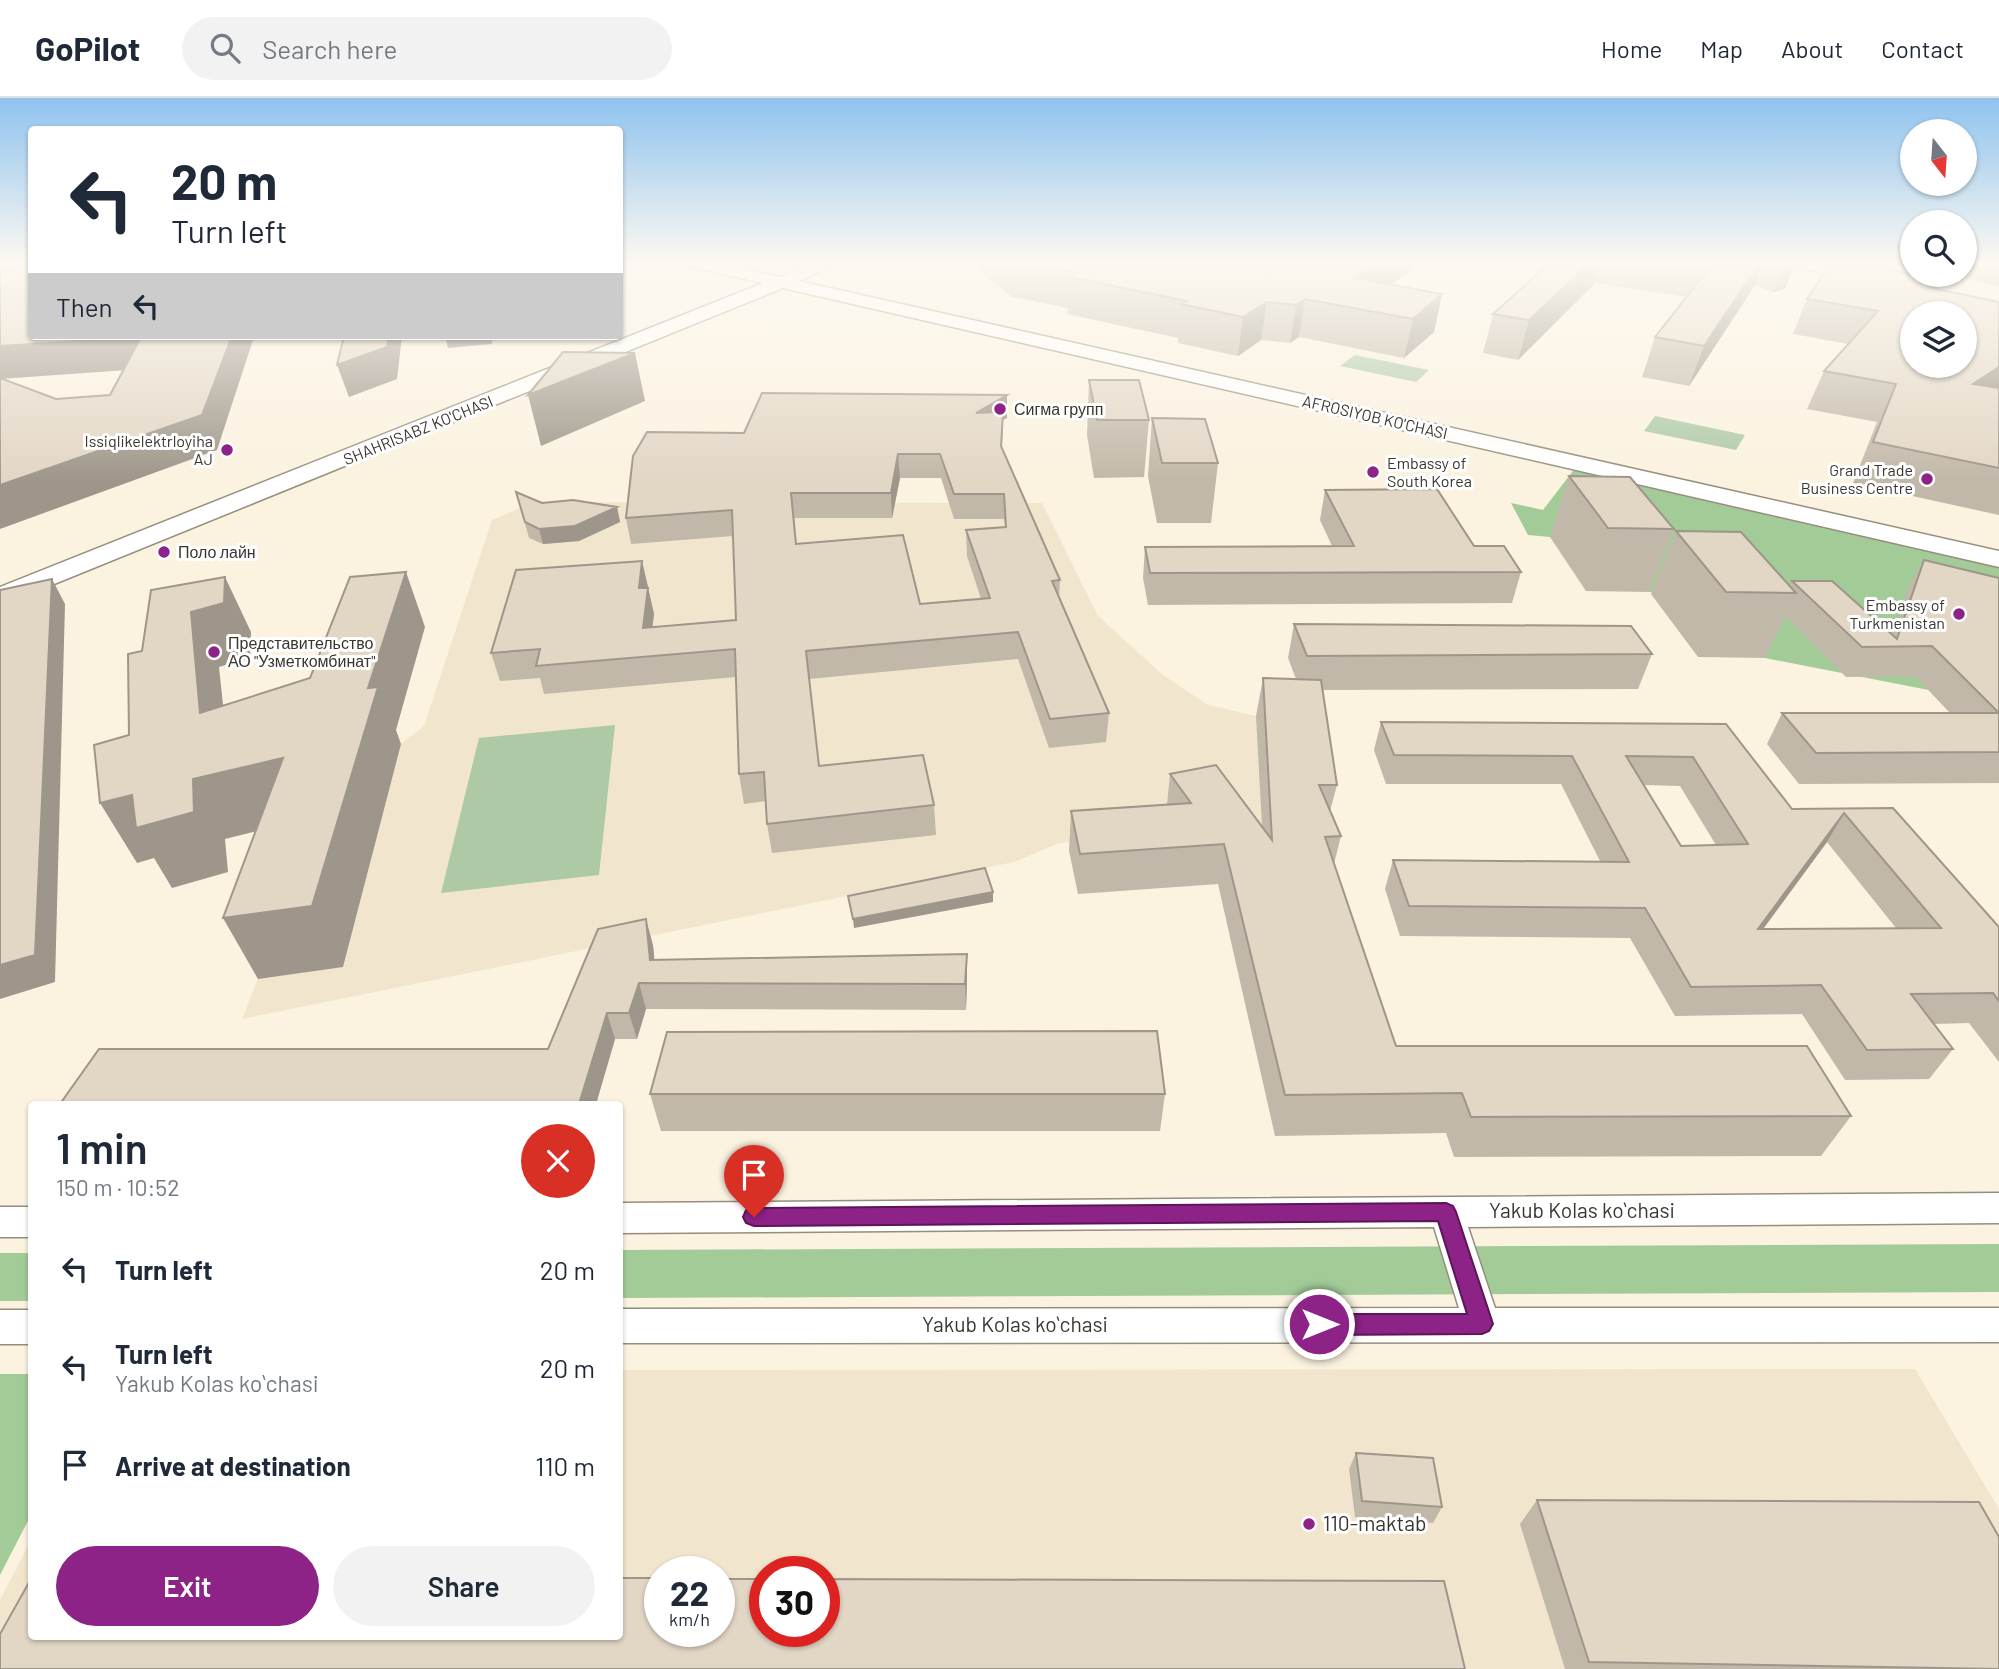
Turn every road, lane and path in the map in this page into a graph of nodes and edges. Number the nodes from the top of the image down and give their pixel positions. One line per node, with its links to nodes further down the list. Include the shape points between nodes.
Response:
1 (1049, 334): 7 (main road, AFROSIYOB KO'CHASI)
2 (1066, 334): 6 (main road, AFROSIYOB KO'CHASI)
3 (588, 340): 5 (main road, SHAHRISABZ KO'CHASI)
4 (621, 340): 8 (main road, SHAHRISABZ KO'CHASI)
5 (172, 503)
6 (1999, 541)
7 (1999, 559)
8 (0, 597)
9 (1999, 1208): 10 (street, Yakub Kolas koʻchasi)
10 (1446, 1212): 11 (street, Yakub Kolas koʻchasi); 14 (street)
11 (623, 1218)
12 (0, 1222): 13 (street)
13 (28, 1222)
14 (1482, 1324): 15 (street, Yakub Kolas koʻchasi); 16 (street, Yakub Kolas koʻchasi)
15 (1999, 1325)
16 (623, 1326)
17 (0, 1327): 18 (street)
18 (28, 1327)

